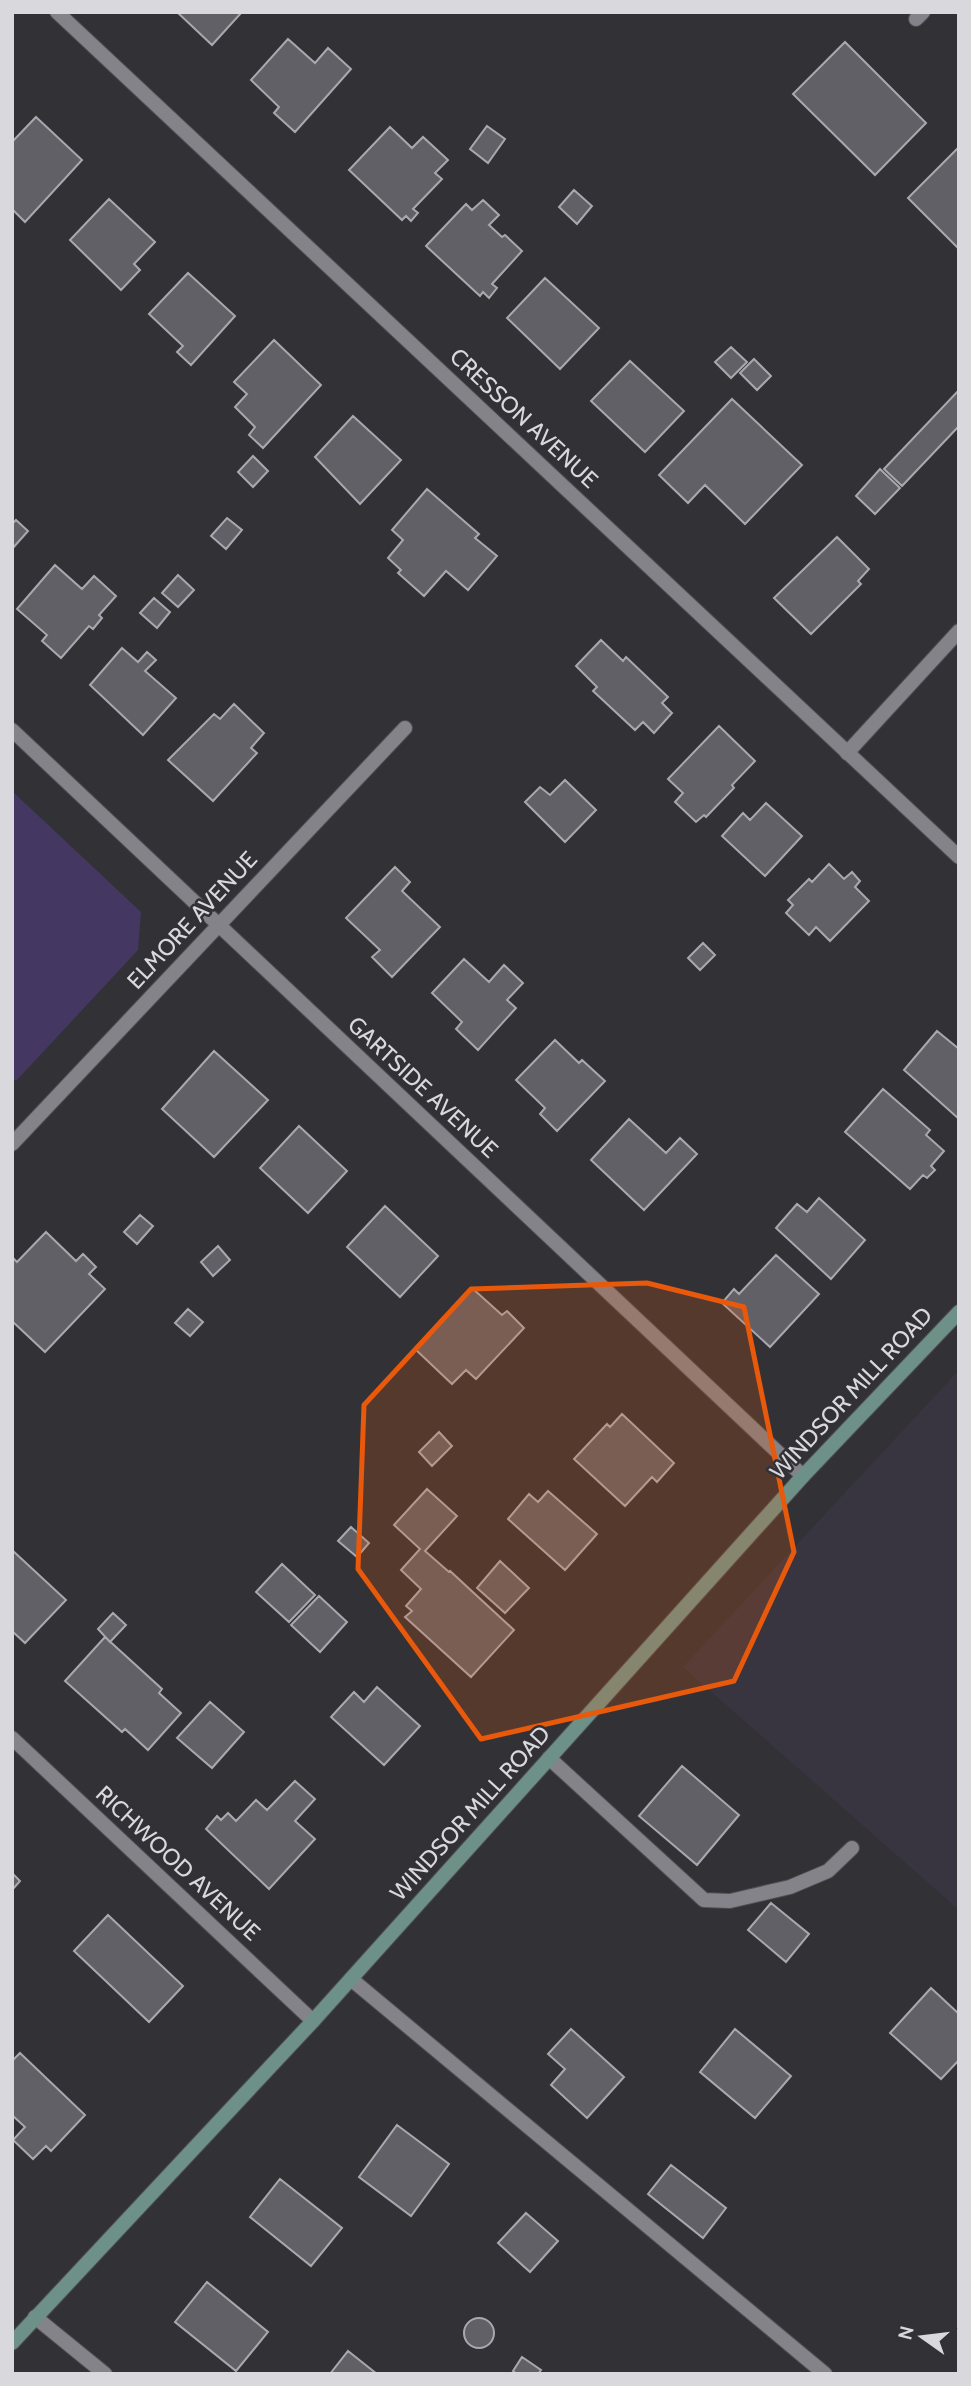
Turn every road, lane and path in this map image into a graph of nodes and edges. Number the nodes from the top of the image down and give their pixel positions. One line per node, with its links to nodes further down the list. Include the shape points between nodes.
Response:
1 (57, 12): 5 (street, CRESSON AVENUE)
2 (959, 631): 5 (street)
3 (405, 728): 7 (street, ELMORE AVENUE)
4 (12, 730): 7 (street, GARTSIDE AVENUE)
5 (847, 753): 6 (street, CRESSON AVENUE)
6 (959, 857)
7 (218, 925): 8 (street, ELMORE AVENUE); 10 (street, GARTSIDE AVENUE)
8 (12, 1144)
9 (959, 1312): 10 (main road, WINDSOR MILL ROAD)
10 (803, 1476): 12 (main road, WINDSOR MILL ROAD)
11 (12, 1738): 15 (street, RICHWOOD AVENUE)
12 (549, 1758): 13 (street, via 704,1900 730,1901 790,1887 828,1871); 14 (main road, WINDSOR MILL ROAD)
13 (852, 1848)
14 (351, 1979): 15 (main road, WINDSOR MILL ROAD); 19 (street)
15 (313, 2021): 16 (main road, WINDSOR MILL ROAD)
16 (35, 2317): 17 (main road, WINDSOR MILL ROAD); 18 (street)
17 (12, 2343)
18 (105, 2374)
19 (825, 2374)

